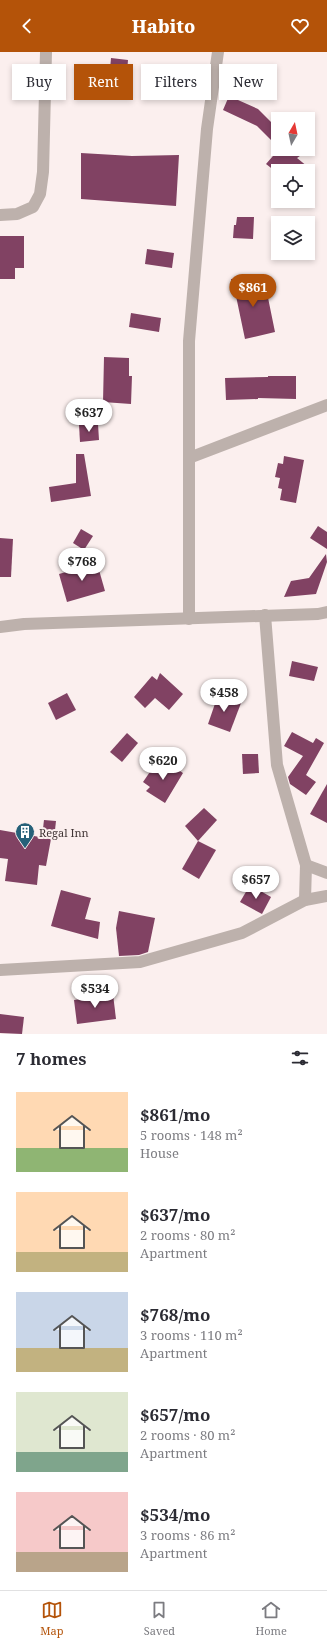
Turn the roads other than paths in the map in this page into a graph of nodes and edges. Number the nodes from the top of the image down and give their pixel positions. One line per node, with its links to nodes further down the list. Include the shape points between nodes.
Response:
1 (46, 52): 3 (street, via 43,172 40,194 33,207 17,214)
2 (218, 52): 5 (street, via 207,129 189,342)
3 (0, 215)
4 (327, 405): 5 (street)
5 (189, 458): 8 (street)
6 (327, 612): 7 (street)
7 (265, 615): 8 (street); 10 (street, via 277,764)
8 (189, 619): 9 (street)
9 (0, 627)
10 (306, 865): 11 (street); 13 (street)
11 (327, 873)
12 (327, 896): 13 (street)
13 (305, 900): 14 (street, via 242,932 140,962)
14 (0, 970)

